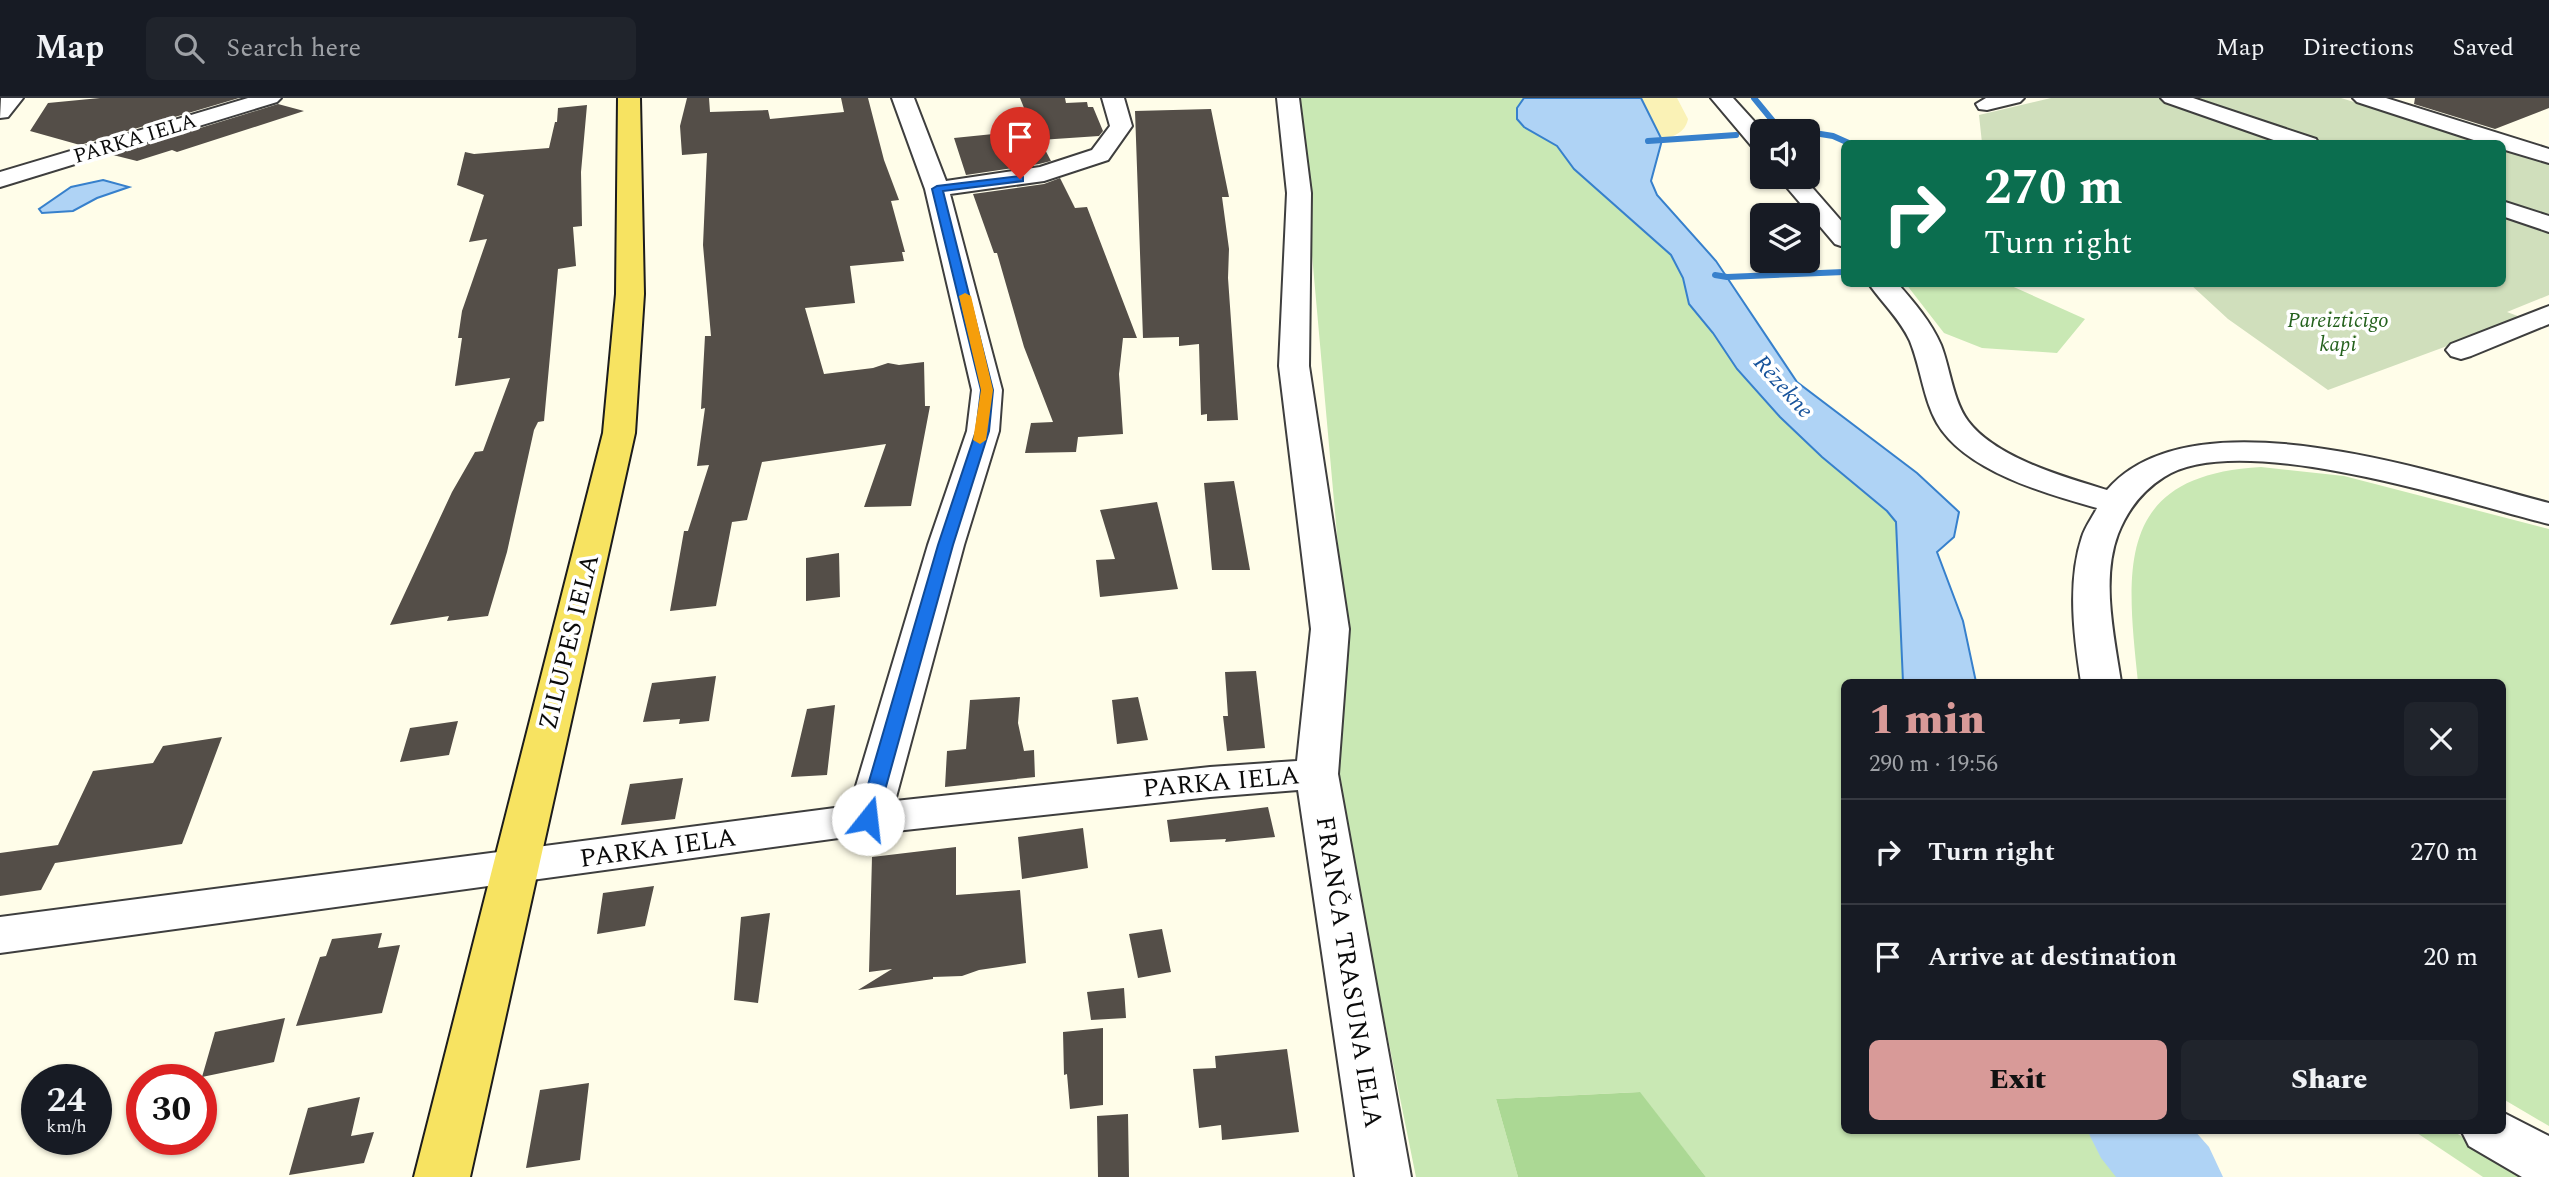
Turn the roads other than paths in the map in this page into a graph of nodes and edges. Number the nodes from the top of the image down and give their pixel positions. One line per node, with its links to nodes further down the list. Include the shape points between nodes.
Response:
1 (12, 98): 12 (street)
2 (270, 98): 18 (street, PARKA IELA)
3 (629, 98): 32 (main road, ZILUPES IELA, via 629,294 619,433)
4 (904, 98): 19 (street)
5 (1113, 98): 19 (street, via 1121,126 1100,155 1044,174)
6 (1288, 98): 30 (street, FRANČA TRASUNA IELA, via 1299,193 1294,366 1330,629)
7 (1722, 98): 13 (street)
8 (2013, 98): 11 (street)
9 (2172, 98): 14 (street)
10 (2364, 98): 15 (street)
11 (1987, 104)
12 (0, 112)
13 (1750, 130)
14 (2296, 140)
15 (2498, 140)
16 (2506, 143): 17 (street)
17 (2549, 156)
18 (0, 180)
19 (937, 189): 31 (street, via 981,357 986,404 983,431)
20 (1800, 189): 23 (street)
21 (2506, 209): 22 (street)
22 (2549, 224)
23 (1841, 236)
24 (1886, 287): 27 (street, via 1912,318 1925,344 1953,423 1977,446 2052,483)
25 (2549, 314): 26 (street)
26 (2461, 350)
27 (2116, 503): 28 (street, via 2141,477 2175,460 2219,451 2270,451 2347,462); 29 (street, via 2100,533 2091,576)
28 (2549, 514)
29 (2101, 679)
30 (1317, 774): 31 (street, PARKA IELA); 37 (street, FRANČA TRASUNA IELA)
31 (868, 819): 32 (street, PARKA IELA)
32 (514, 868): 33 (street, PARKA IELA); 36 (main road, ZILUPES IELA)
33 (0, 936)
34 (2495, 1134): 35 (street)
35 (2549, 1164)
36 (442, 1177)
37 (1383, 1177)

